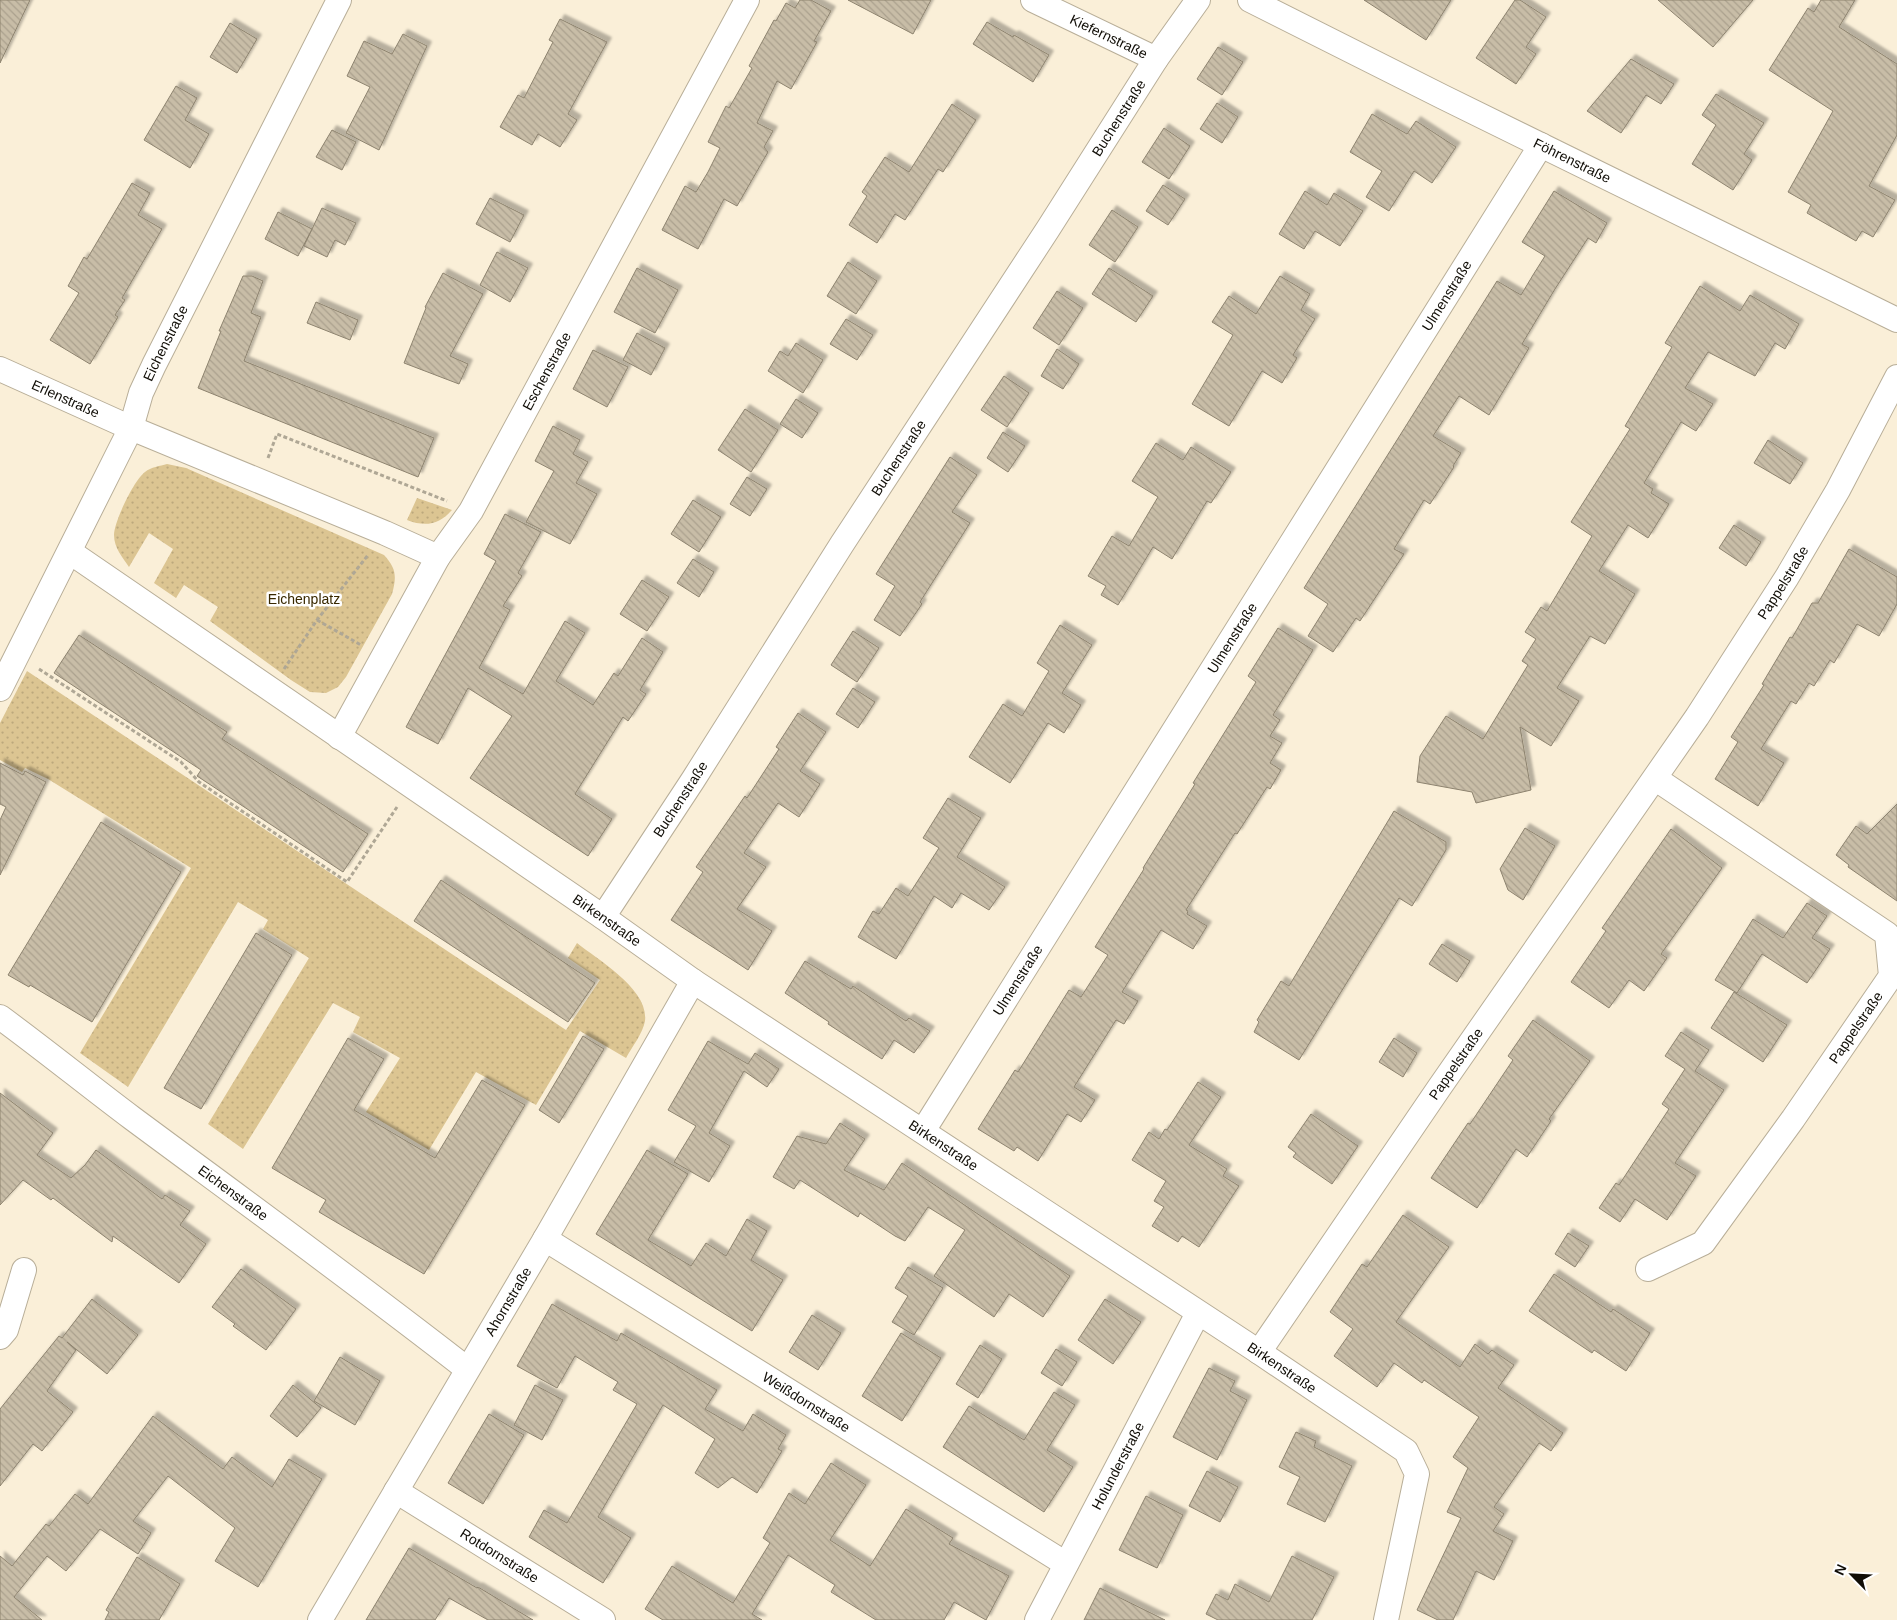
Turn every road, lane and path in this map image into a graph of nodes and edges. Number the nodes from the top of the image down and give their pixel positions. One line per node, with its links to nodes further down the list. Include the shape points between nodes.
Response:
1 (339, 0): 11 (street, Eichenstraße, via 154,365)
2 (747, 0): 13 (street, Eschenstraße)
3 (1033, 0): 6 (street, Kiefernstraße)
4 (1198, 0): 6 (street, Buchenstraße)
5 (1250, 0): 7 (street, Föhrenstraße)
6 (1156, 59): 25 (street, Buchenstraße)
7 (1541, 145): 8 (street, Föhrenstraße); 28 (street, Ulmenstraße)
8 (1897, 320)
9 (0, 369): 11 (street, Erlenstraße)
10 (1897, 377): 23 (street, Pappelstraße, via 1838,490 1787,577)
11 (131, 428): 12 (street); 15 (street, Eichenstraße)
12 (259, 480): 13 (path, via 277,434); 14 (street)
13 (471, 511): 16 (street, Eschenstraße)
14 (385, 533): 16 (street); 17 (path)
15 (70, 552): 18 (street, Eichenstraße); 21 (street)
16 (438, 557): 19 (street, Eschenstraße)
17 (317, 620): 19 (path); 21 (path)
18 (18, 654): 20 (street, Eichenstraße); 24 (path, via 181,762 199,782 347,882)
19 (384, 657): 22 (street, Eschenstraße)
20 (0, 689)
21 (270, 690): 22 (street)
22 (339, 737): 24 (street, Birkenstraße)
23 (1656, 779): 30 (street, Pappelstraße, via 1887,934 1891,976 1703,1243); 34 (street, Pappelstraße, via 1445,1079)
24 (410, 787): 25 (street, Birkenstraße)
25 (603, 917): 26 (street, Birkenstraße)
26 (694, 981): 28 (street, Birkenstraße); 29 (street, Ahornstraße)
27 (0, 1017): 35 (street, Eichenstraße)
28 (923, 1130): 32 (street, Birkenstraße)
29 (545, 1239): 35 (street, Ahornstraße); 37 (street, Weißdornstraße)
30 (1648, 1269)
31 (24, 1270): 33 (street, via 6,1330)
32 (1198, 1313): 34 (street, Birkenstraße); 37 (street, Holunderstraße)
33 (0, 1336)
34 (1259, 1352): 41 (street, Birkenstraße, via 1406,1451 1417,1474)
35 (467, 1369): 36 (street, Ahornstraße)
36 (396, 1492): 38 (street, Ahornstraße); 39 (street, Rotdornstraße)
37 (1066, 1564): 40 (street, Holunderstraße)
38 (320, 1620)
39 (603, 1620)
40 (1037, 1620)
41 (1386, 1620)

